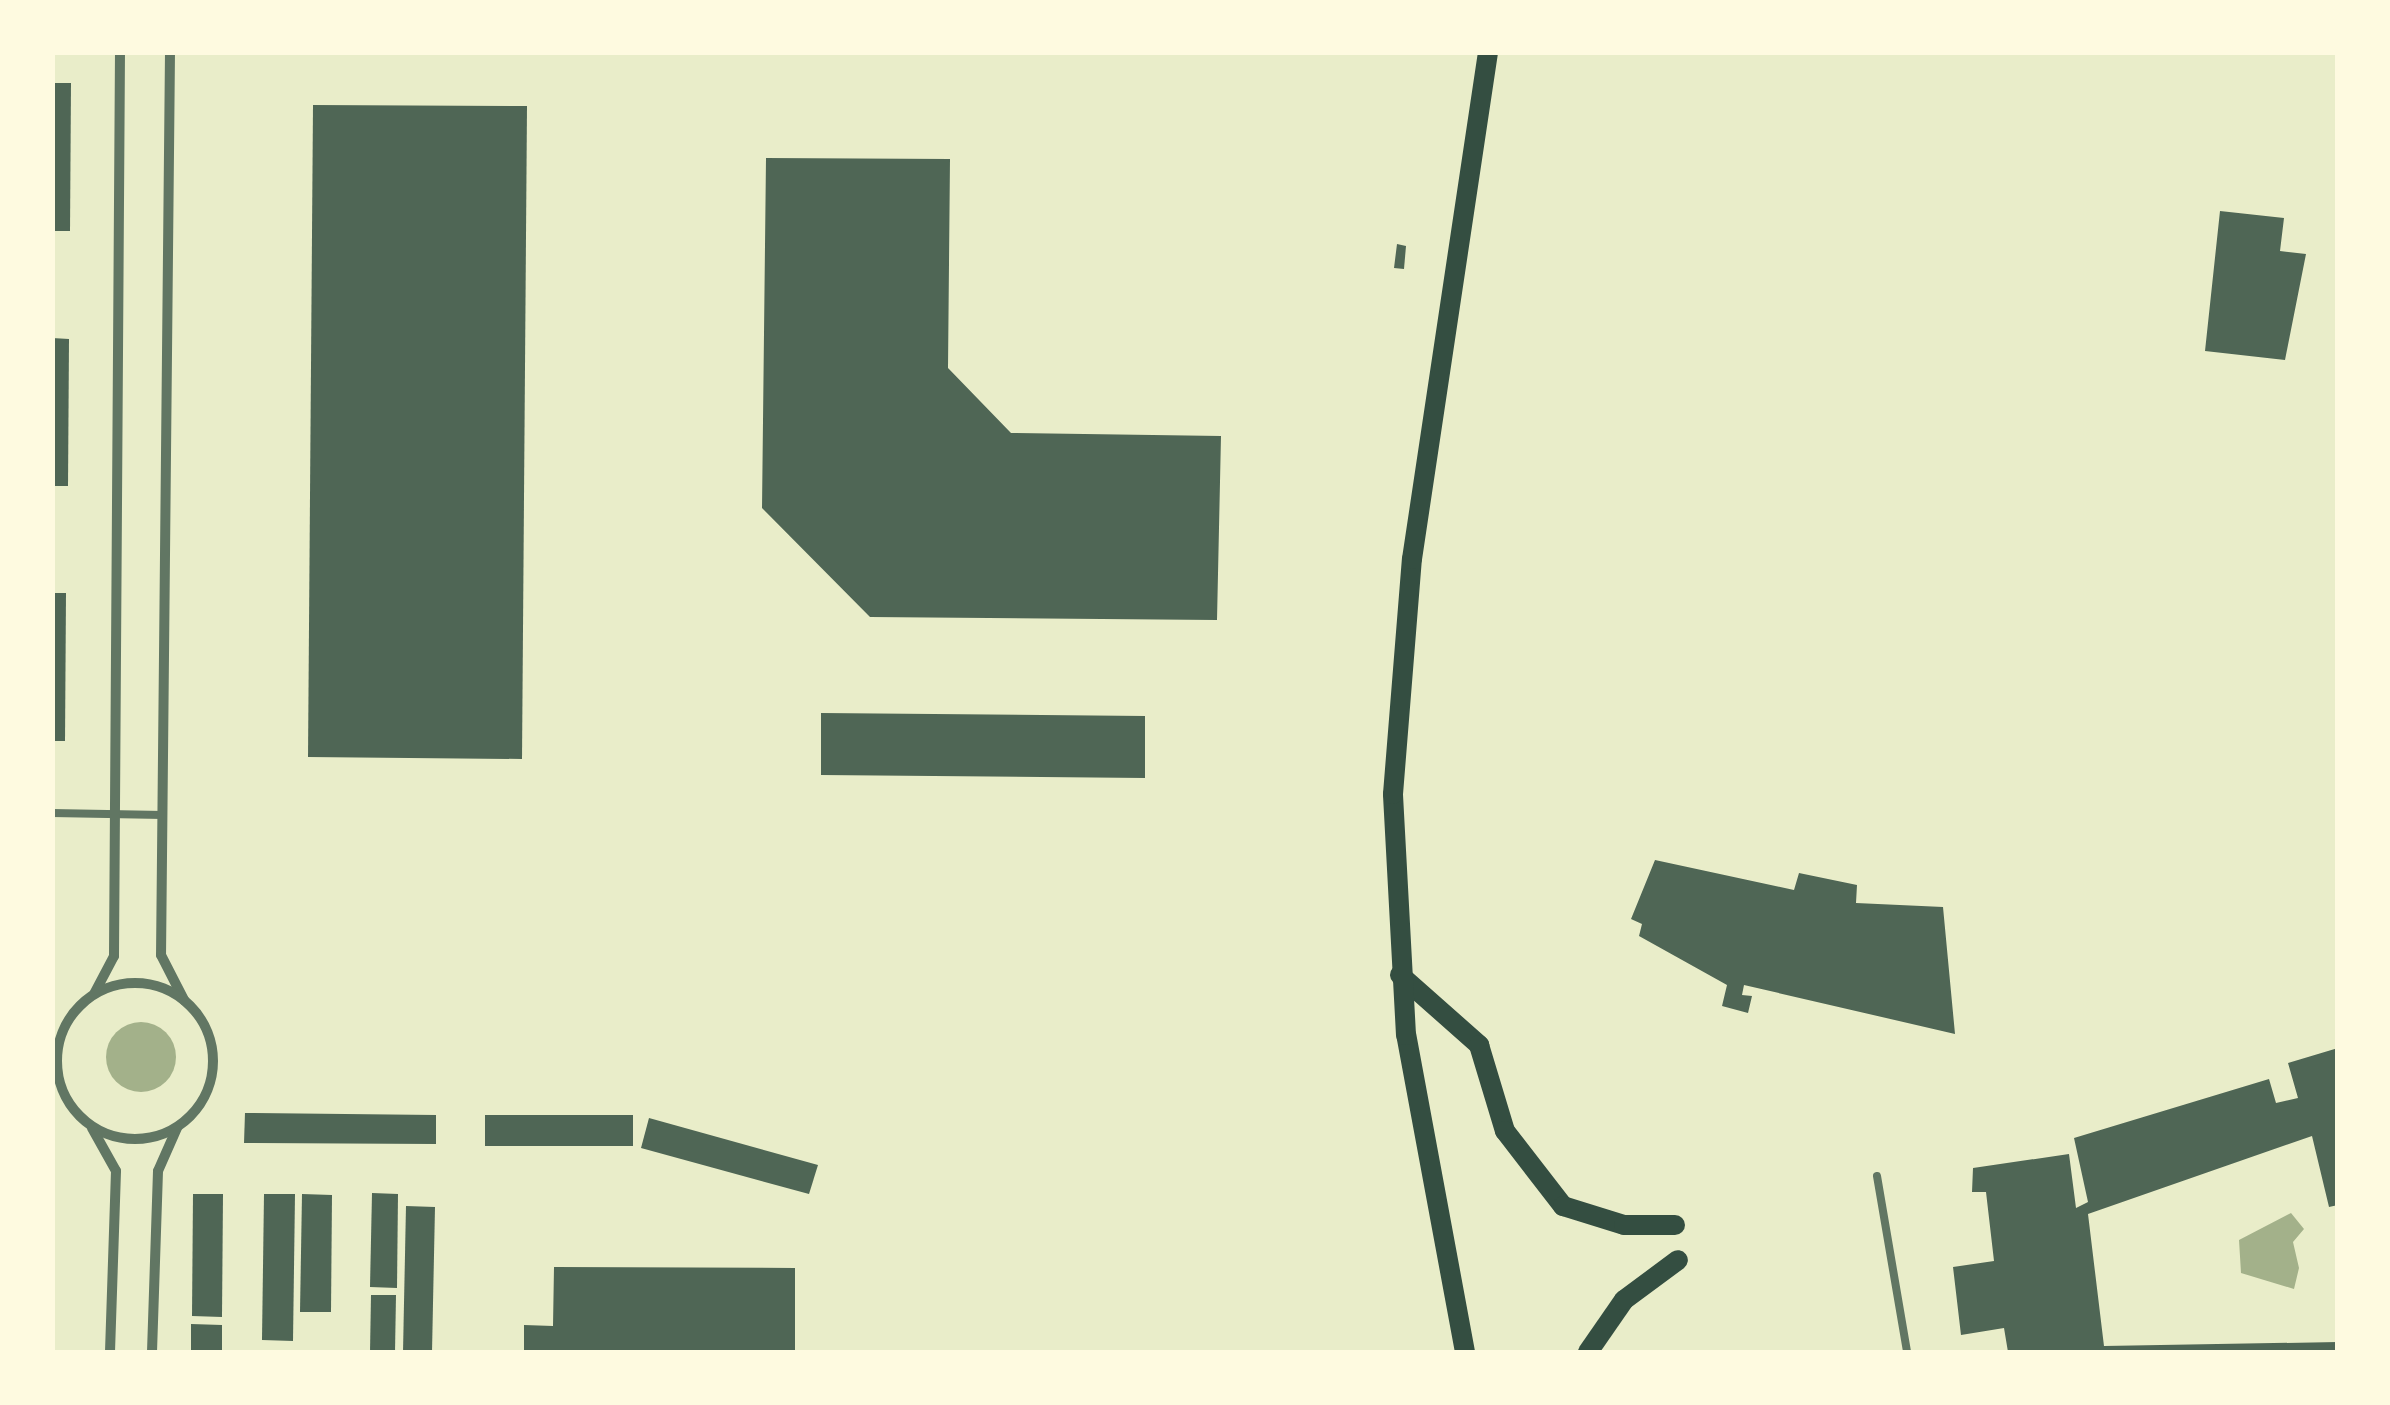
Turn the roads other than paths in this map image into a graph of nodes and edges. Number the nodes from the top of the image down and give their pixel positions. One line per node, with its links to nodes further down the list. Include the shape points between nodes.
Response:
1 (120, 52): 5 (street)
2 (170, 52): 6 (street)
3 (1488, 52): 7 (main road, via 1397,703)
4 (52, 814): 5 (lane)
5 (116, 814): 6 (lane); 8 (street, via 114,956)
6 (164, 816): 9 (street, via 161,955)
7 (1400, 975): 13 (main road, via 1479,1045 1505,1131 1563,1206 1624,1225); 17 (main road, via 1418,1111)
8 (94, 994): 9 (street, via 140,982); 10 (street, via 64,1027 57,1071 74,1112)
9 (184, 1000): 11 (street, via 200,1016 214,1060 201,1104)
10 (92, 1127): 11 (street, via 134,1140); 15 (street, via 116,1171)
11 (177, 1128): 16 (street, via 158,1171)
12 (1877, 1176): 19 (lane)
13 (1675, 1225)
14 (1678, 1260): 18 (main road, via 1624,1300)
15 (110, 1352)
16 (152, 1352)
17 (1466, 1352)
18 (1588, 1352)
19 (1907, 1352)

